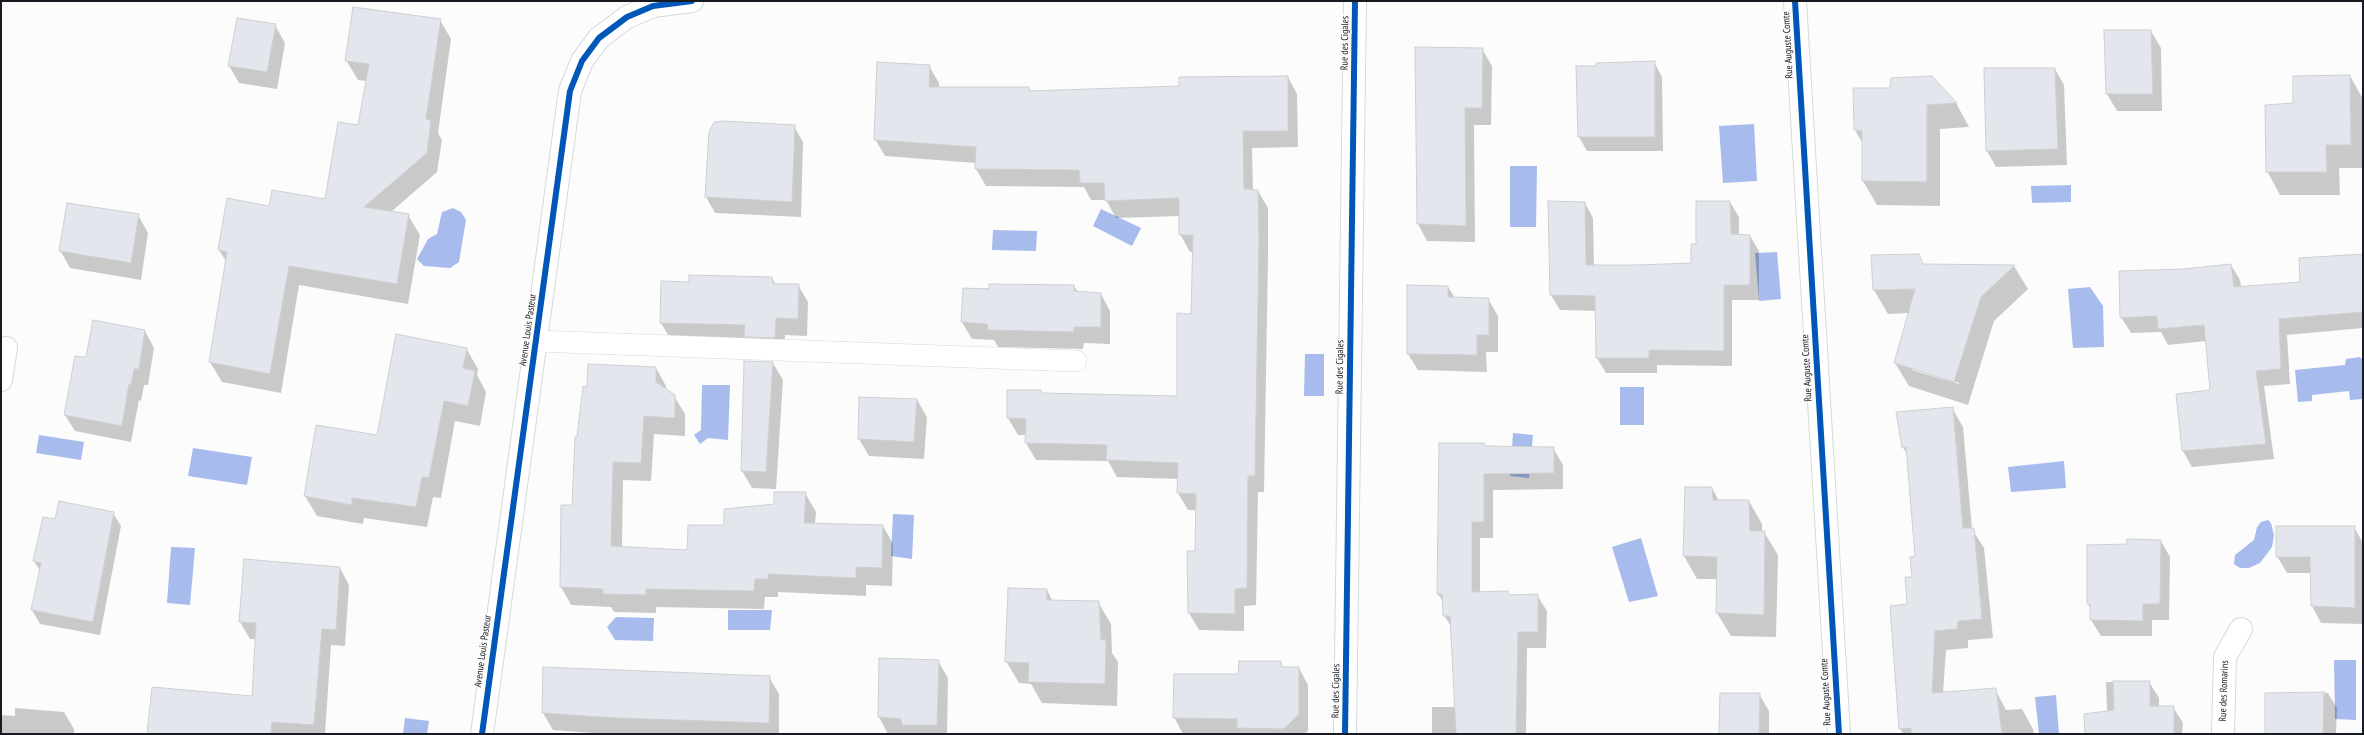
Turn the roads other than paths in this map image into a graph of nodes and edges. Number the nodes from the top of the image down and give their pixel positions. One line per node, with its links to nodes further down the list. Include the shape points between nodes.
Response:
1 (692, 1): 4 (street, Avenue Louis Pasteur, via 653,6 627,17 600,38 582,61 570,91)
2 (1354, 1): 10 (street, Rue des Cigales)
3 (1795, 1): 11 (street, Rue Auguste Comte)
4 (536, 341): 6 (lane); 9 (street, Avenue Louis Pasteur)
5 (6, 348): 7 (street)
6 (1076, 361)
7 (1, 380)
8 (2241, 629): 12 (street, Rue des Romarins, via 2225,657)
9 (482, 734)
10 (1345, 734)
11 (1839, 734)
12 (2223, 734)

